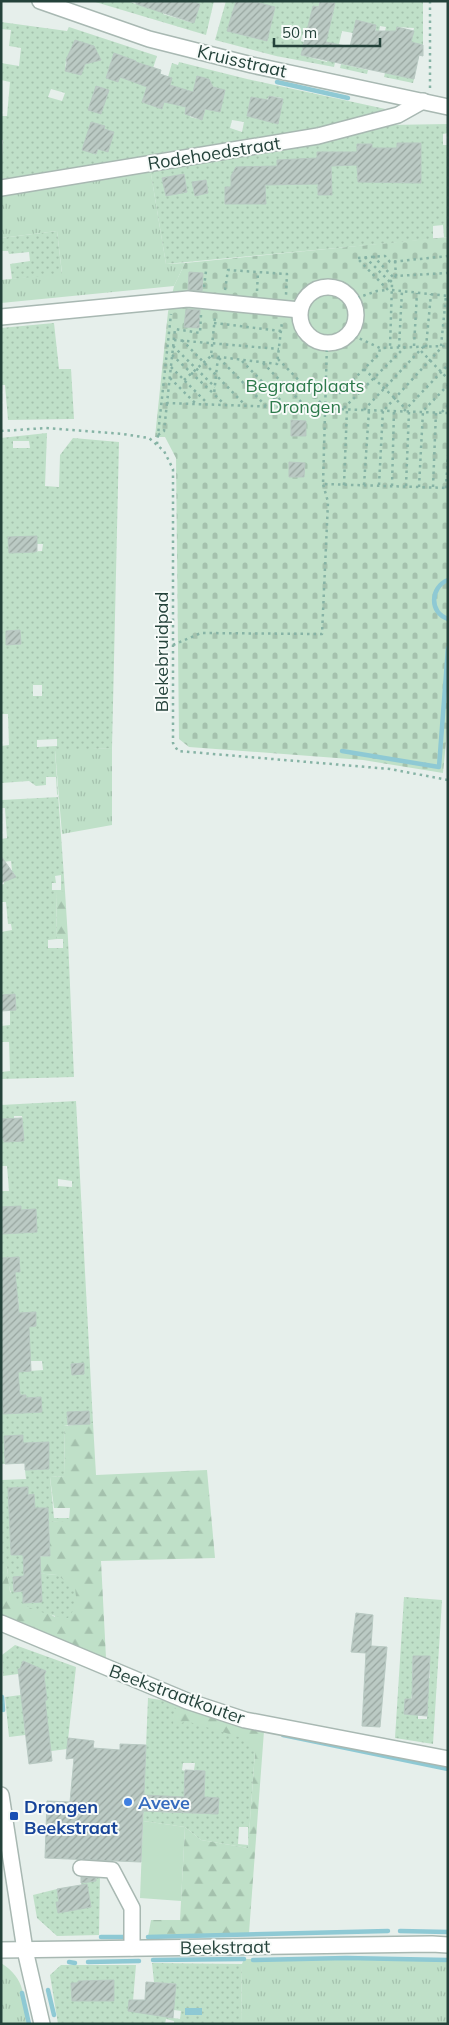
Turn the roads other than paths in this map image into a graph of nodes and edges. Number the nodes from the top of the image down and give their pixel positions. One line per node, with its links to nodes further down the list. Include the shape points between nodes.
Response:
1 (40, 1): 2 (street, Kruisstraat, via 149,39 252,65)
2 (426, 102): 3 (street, Kruisstraat); 4 (street, Rodehoedstraat, via 398,115 318,136)
3 (448, 107)
4 (1, 188)
5 (300, 310): 5 (street, via 303,328 318,341 327,343 335,342 348,333 355,317 352,300 337,288 327,287 309,294); 6 (street, via 172,300)
6 (1, 317)
7 (1, 1623): 8 (street, Beekstraatkouter, via 161,1691 245,1720)
8 (448, 1759)
9 (1, 1795): 14 (street)
10 (81, 1868): 12 (street, via 112,1870 132,1908)
11 (448, 1946): 12 (street, Beekstraat)
12 (132, 1948): 14 (street, Beekstraat)
13 (1, 1950): 14 (street, Beekstraat)
14 (25, 1950): 15 (street)
15 (42, 2024)

